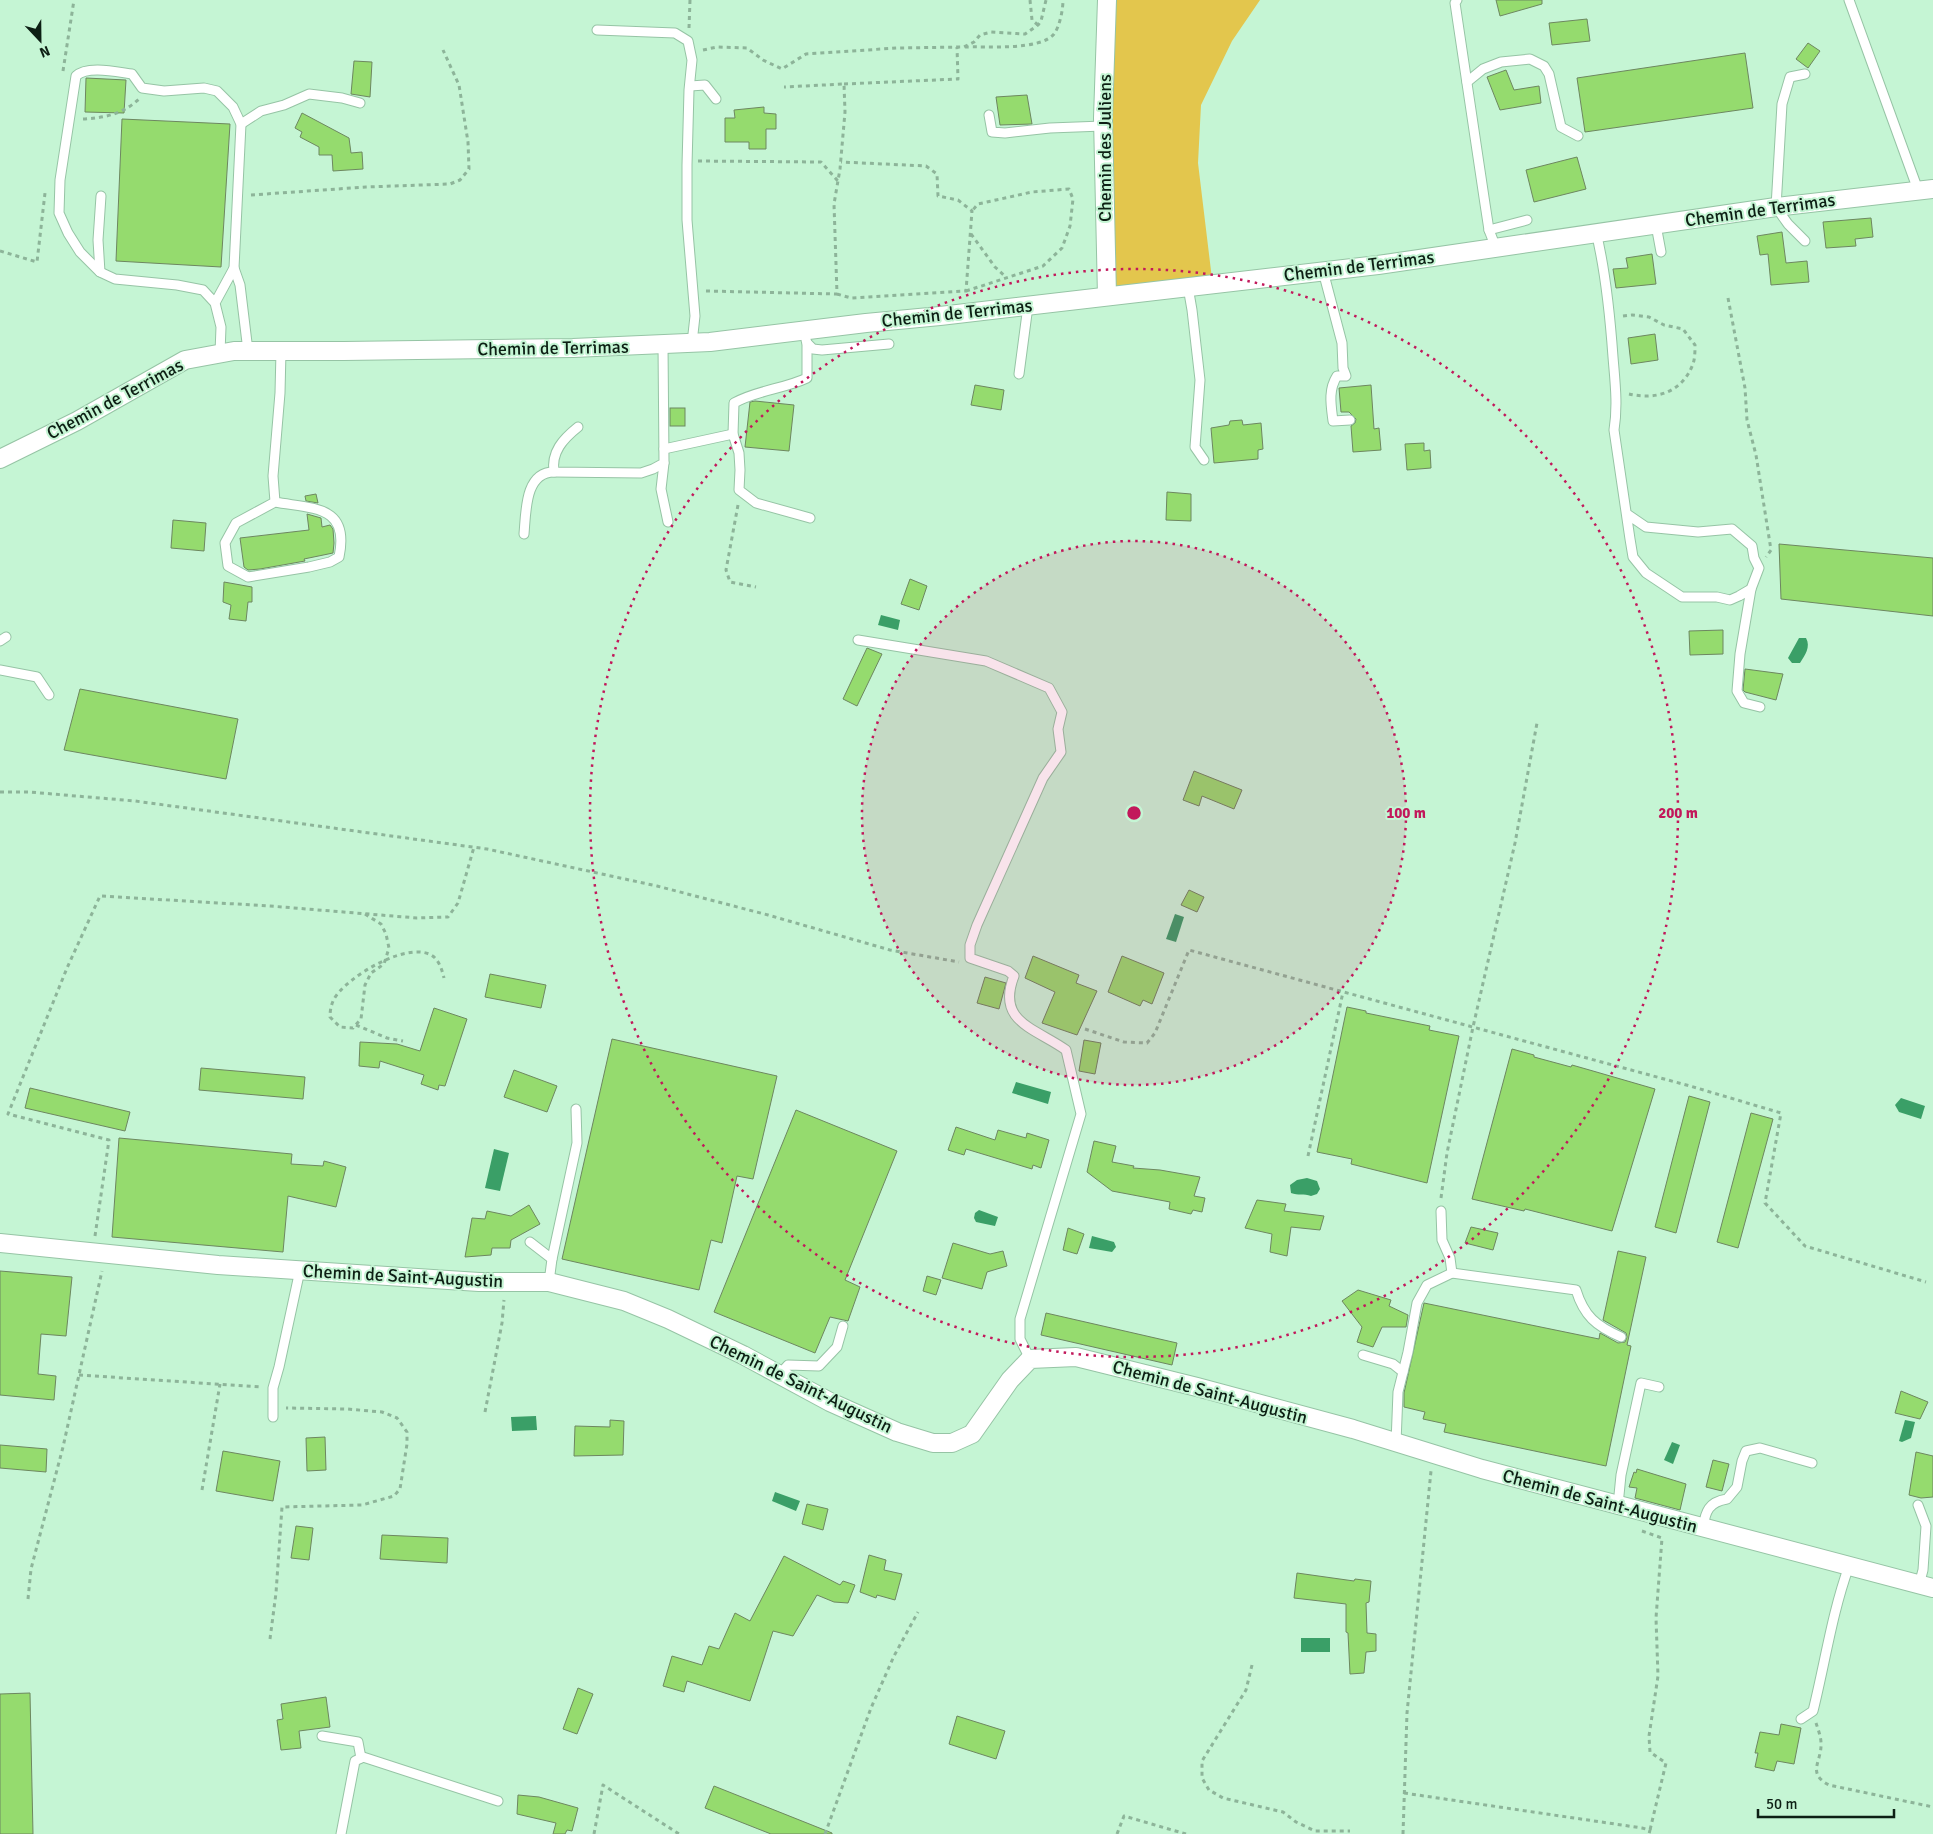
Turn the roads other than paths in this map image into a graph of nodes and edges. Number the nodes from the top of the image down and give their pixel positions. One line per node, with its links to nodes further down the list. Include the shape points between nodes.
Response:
1 (1107, 0): 12 (street, Chemin des Juliens)
2 (1457, 0): 6 (lane)
3 (1849, 0): 14 (lane)
4 (597, 30): 7 (lane, via 675,33 688,41 692,60)
5 (1805, 74): 16 (lane, via 1790,77 1782,104)
6 (1466, 82): 13 (lane, via 1483,68 1501,62 1530,59 1544,66 1549,74 1561,127); 19 (lane)
7 (690, 86): 8 (lane, via 705,85); 32 (lane, via 687,165 695,316)
8 (716, 100)
9 (360, 103): 11 (lane, via 310,94 261,111)
10 (989, 115): 12 (lane, via 992,132)
11 (241, 124): 24 (lane); 26 (lane, via 233,108 217,91 142,88 132,74 98,70 76,76 60,180 59,213 80,252)
12 (1103, 126): 28 (street, Chemin des Juliens)
13 (1578, 136)
14 (1925, 189): 16 (street, Chemin de Terrimas)
15 (101, 196): 26 (lane)
16 (1776, 207): 18 (street, Chemin de Terrimas); 21 (lane)
17 (1527, 220): 19 (lane)
18 (1656, 225): 20 (street, Chemin de Terrimas); 23 (lane)
19 (1489, 230): 22 (lane)
20 (1596, 232): 22 (street, Chemin de Terrimas); 48 (lane, via 1610,319 1617,412 1614,430)
21 (1805, 241)
22 (1496, 248): 25 (street, Chemin de Terrimas)
23 (1661, 252)
24 (234, 268): 29 (lane); 35 (lane, via 240,285)
25 (1323, 271): 27 (street, Chemin de Terrimas); 39 (lane, via 1342,343 1346,376 1337,376 1332,385 1333,421)
26 (100, 272): 29 (lane, via 115,279 203,290)
27 (1188, 287): 28 (street, Chemin de Terrimas); 44 (lane, via 1200,380 1195,447)
28 (1107, 296): 30 (street, Chemin de Terrimas)
29 (215, 302): 37 (lane, via 221,327)
30 (1028, 306): 31 (street, Chemin de Terrimas); 38 (lane)
31 (806, 337): 32 (street, Chemin de Terrimas); 34 (lane, via 813,349 822,350); 41 (lane, via 807,378 734,403)
32 (692, 343): 33 (street, Chemin de Terrimas)
33 (663, 344): 36 (street, Chemin de Terrimas); 42 (lane)
34 (889, 344)
35 (248, 351): 36 (street, Chemin de Terrimas); 37 (street, Chemin de Terrimas)
36 (281, 351): 47 (lane, via 273,476)
37 (220, 353): 43 (street, Chemin de Terrimas, via 185,360 77,421)
38 (1018, 374)
39 (1350, 420)
40 (578, 427): 46 (lane, via 565,437 553,460)
41 (733, 434): 42 (lane); 49 (lane, via 739,453 739,490 756,503)
42 (664, 449): 45 (lane)
43 (0, 459)
44 (1204, 460)
45 (664, 463): 46 (lane, via 641,473); 50 (lane, via 660,489)
46 (554, 472): 51 (lane, via 544,472 532,487)
47 (275, 502): 47 (lane, via 236,523 225,542 228,566 248,577 310,567 339,556 342,542 339,524 328,512)
48 (1626, 514): 52 (lane, via 1633,557 1646,573 1682,598 1730,600); 52 (lane, via 1646,527 1698,532 1732,529 1752,546 1759,568)
49 (810, 518)
50 (668, 522)
51 (524, 534)
52 (1751, 589): 56 (lane, via 1737,691 1744,703)
53 (858, 640): 68 (lane, via 986,661 1049,688 1062,712 1058,729 1061,752 1043,778 970,945 970,958 1014,976 1008,1001 1014,1015 1066,1050 1081,1114 1020,1319 1020,1339)
54 (0, 670): 55 (lane, via 38,677)
55 (50, 695)
56 (1760, 707)
57 (576, 1109): 61 (lane, via 576,1143)
58 (1441, 1211): 63 (lane, via 1442,1240)
59 (530, 1242): 61 (lane)
60 (0, 1243): 62 (street, Chemin de Saint-Augustin)
61 (552, 1259): 64 (lane)
62 (300, 1270): 64 (street, Chemin de Saint-Augustin, via 478,1282); 72 (lane, via 273,1388)
63 (1452, 1273): 66 (lane, via 1576,1290 1581,1308 1601,1328); 69 (lane, via 1427,1285 1417,1303)
64 (549, 1282): 70 (street, Chemin de Saint-Augustin, via 624,1302 668,1319)
65 (843, 1326): 70 (lane, via 837,1347 819,1366 788,1364)
66 (1621, 1337)
67 (1363, 1355): 69 (lane, via 1392,1364)
68 (1030, 1359): 70 (street, Chemin de Saint-Augustin, via 1010,1380 972,1434 952,1443 933,1443 897,1432); 73 (street, Chemin de Saint-Augustin, via 1076,1357)
69 (1403, 1372): 73 (lane, via 1398,1392)
70 (779, 1375)
71 (1659, 1387): 75 (lane, via 1641,1383 1620,1475)
72 (273, 1413)
73 (1396, 1443): 75 (street, Chemin de Saint-Augustin, via 1482,1470)
74 (1812, 1463): 77 (lane, via 1760,1448 1746,1451 1737,1487 1727,1499 1717,1501 1705,1513)
75 (1618, 1505): 77 (street, Chemin de Saint-Augustin)
76 (1918, 1505): 79 (lane, via 1926,1526 1923,1570)
77 (1703, 1529): 78 (street, Chemin de Saint-Augustin)
78 (1849, 1566): 79 (street, Chemin de Saint-Augustin); 80 (lane, via 1838,1594 1813,1711)
79 (1926, 1586)
80 (1801, 1719)
81 (322, 1736): 82 (lane, via 358,1742)
82 (360, 1758): 83 (lane); 84 (lane, via 355,1761)
83 (498, 1801)
84 (342, 1834)

